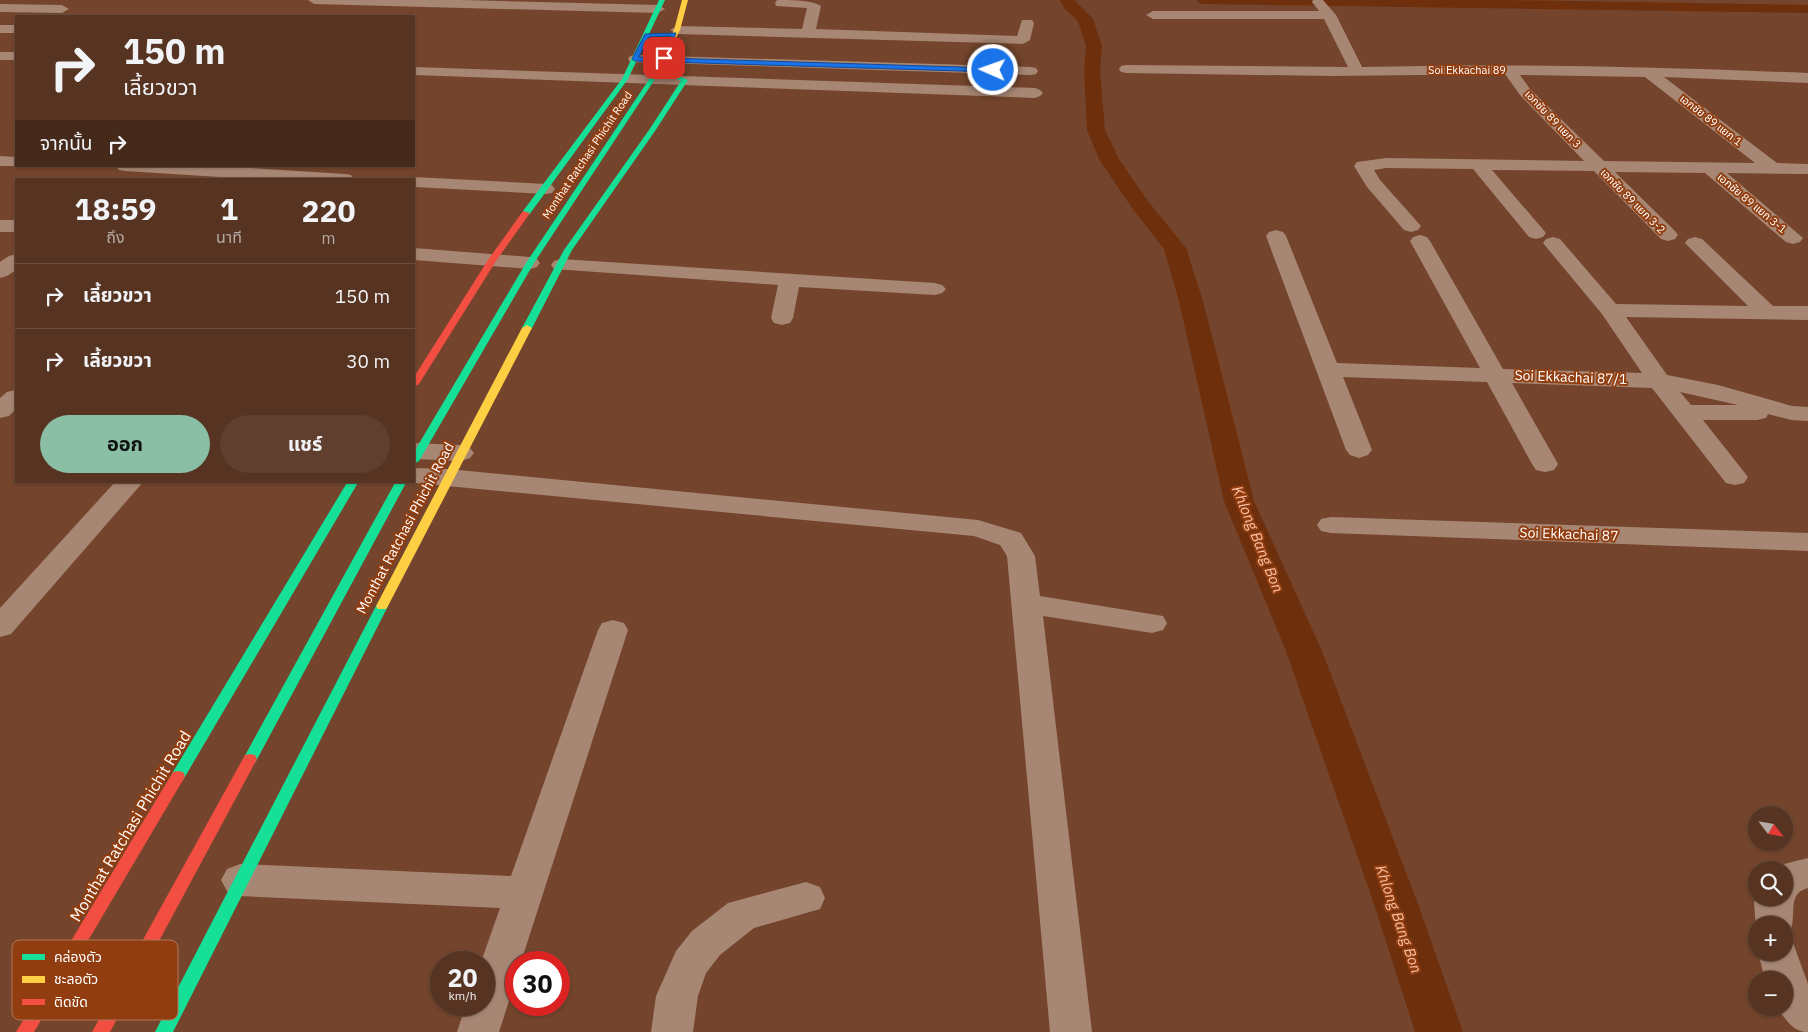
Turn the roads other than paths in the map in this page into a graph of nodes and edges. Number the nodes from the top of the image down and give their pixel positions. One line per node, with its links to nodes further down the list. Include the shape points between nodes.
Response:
1 (10, 0): 7 (street)
2 (314, 0): 6 (street)
3 (685, 0): 18 (street, Monthat Ratchasi Phichit Road)
4 (1318, 2): 10 (street)
5 (781, 3): 21 (street, via 814,6)
6 (660, 5): 23 (street, Monthat Ratchasi Phichit Road)
7 (0, 6): 8 (street)
8 (62, 9)
9 (1153, 15): 10 (street)
10 (1329, 15): 20 (street)
11 (895, 22): 22 (street, via 883,24)
12 (1009, 22): 13 (street)
13 (1027, 23): 14 (street); 24 (street, via 1022,40)
14 (1043, 23)
15 (983, 25): 24 (street, via 969,32)
16 (0, 29): 17 (street)
17 (15, 29)
18 (676, 32): 21 (street); 23 (street); 28 (street, Monthat Ratchasi Phichit Road)
19 (1320, 32): 20 (street)
20 (1338, 32): 33 (street)
21 (808, 33): 22 (street)
22 (876, 34): 24 (street)
23 (647, 35): 27 (street, Monthat Ratchasi Phichit Road)
24 (969, 38)
25 (0, 56): 26 (street)
26 (15, 56)
27 (635, 59): 28 (street); 36 (street, Monthat Ratchasi Phichit Road)
28 (658, 69): 32 (street); 36 (street); 37 (street); 59 (street, Monthat Ratchasi Phichit Road)
29 (1126, 69): 33 (street, Soi Ekkachai 89)
30 (1509, 70): 33 (street, Soi Ekkachai 89); 34 (street, Soi Ekkachai 89); 42 (street, เอกชัย 89 แยก 3, via 1525,92)
31 (415, 71): 36 (street)
32 (1031, 71)
33 (1357, 71)
34 (1650, 72): 35 (street, Soi Ekkachai 89); 45 (street, เอกชัย 89 แยก 1)
35 (1808, 78)
36 (625, 79): 49 (street, Monthat Ratchasi Phichit Road)
37 (685, 80): 38 (street); 60 (street, Monthat Ratchasi Phichit Road, via 579,233)
38 (1035, 93)
39 (0, 161): 40 (street)
40 (15, 162)
41 (1479, 165): 42 (street); 64 (street); 69 (street, via 1363,166 1415,233)
42 (1598, 166): 44 (street); 53 (street, เอกชัย 89 แยก 3-2)
43 (142, 167): 47 (street)
44 (1710, 168): 45 (street); 54 (street, เอกชัย 89 แยก 3-1)
45 (1772, 168): 46 (street)
46 (1808, 169)
47 (328, 178)
48 (415, 182): 49 (street)
49 (546, 189): 57 (street, Monthat Ratchasi Phichit Road)
50 (0, 226): 51 (street)
51 (15, 226)
52 (1276, 236): 68 (street)
53 (1668, 236)
54 (1793, 238)
55 (1695, 243): 65 (street)
56 (415, 254): 57 (street)
57 (492, 260): 59 (street); 71 (street, Monthat Ratchasi Phichit Road)
58 (15, 261): 61 (street)
59 (530, 263): 79 (street, Monthat Ratchasi Phichit Road)
60 (561, 266): 62 (street); 81 (street, Monthat Ratchasi Phichit Road)
61 (0, 272)
62 (790, 280): 63 (street); 67 (street)
63 (935, 289)
64 (1610, 310): 65 (street); 70 (street)
65 (1767, 312): 66 (street)
66 (1808, 313)
67 (782, 318)
68 (1329, 370): 69 (street, Soi Ekkachai 87/1); 78 (street)
69 (1495, 374): 70 (street, Soi Ekkachai 87/1); 80 (street)
70 (1659, 381): 74 (street); 75 (street, Soi Ekkachai 87/1)
71 (415, 382)
72 (15, 398): 73 (street)
73 (0, 411)
74 (1684, 412): 75 (street); 83 (street)
75 (1799, 413)
76 (0, 425): 77 (street)
77 (15, 426)
78 (1359, 450)
79 (416, 454): 81 (street)
80 (1545, 464)
81 (454, 465): 82 (street); 89 (street, via 978,528 1011,539 1020,556); 95 (street, Monthat Ratchasi Phichit Road)
82 (415, 476)
83 (1735, 477)
84 (129, 483): 91 (street)
85 (353, 483): 98 (street, Monthat Ratchasi Phichit Road)
86 (401, 483): 99 (street, Monthat Ratchasi Phichit Road)
87 (1331, 525): 88 (street, Soi Ekkachai 87)
88 (1808, 542)
89 (1026, 604): 90 (street); 111 (street)
90 (1152, 624)
91 (0, 627)
92 (614, 630): 96 (street)
93 (1808, 874): 94 (street)
94 (1793, 876)
95 (240, 880): 96 (street); 101 (street, Monthat Ratchasi Phichit Road)
96 (526, 893): 109 (street)
97 (806, 898): 110 (street, via 742,915 706,943 690,963 677,996)
98 (80, 940)
99 (151, 940)
100 (1780, 961): 102 (street, via 1788,990)
101 (178, 1004)
102 (1808, 1015)
103 (32, 1020): 106 (street, Monthat Ratchasi Phichit Road)
104 (108, 1020): 107 (street, Monthat Ratchasi Phichit Road)
105 (170, 1020): 108 (street, Monthat Ratchasi Phichit Road)
106 (25, 1032)
107 (101, 1032)
108 (164, 1032)
109 (478, 1032)
110 (672, 1032)
111 (1071, 1032)

